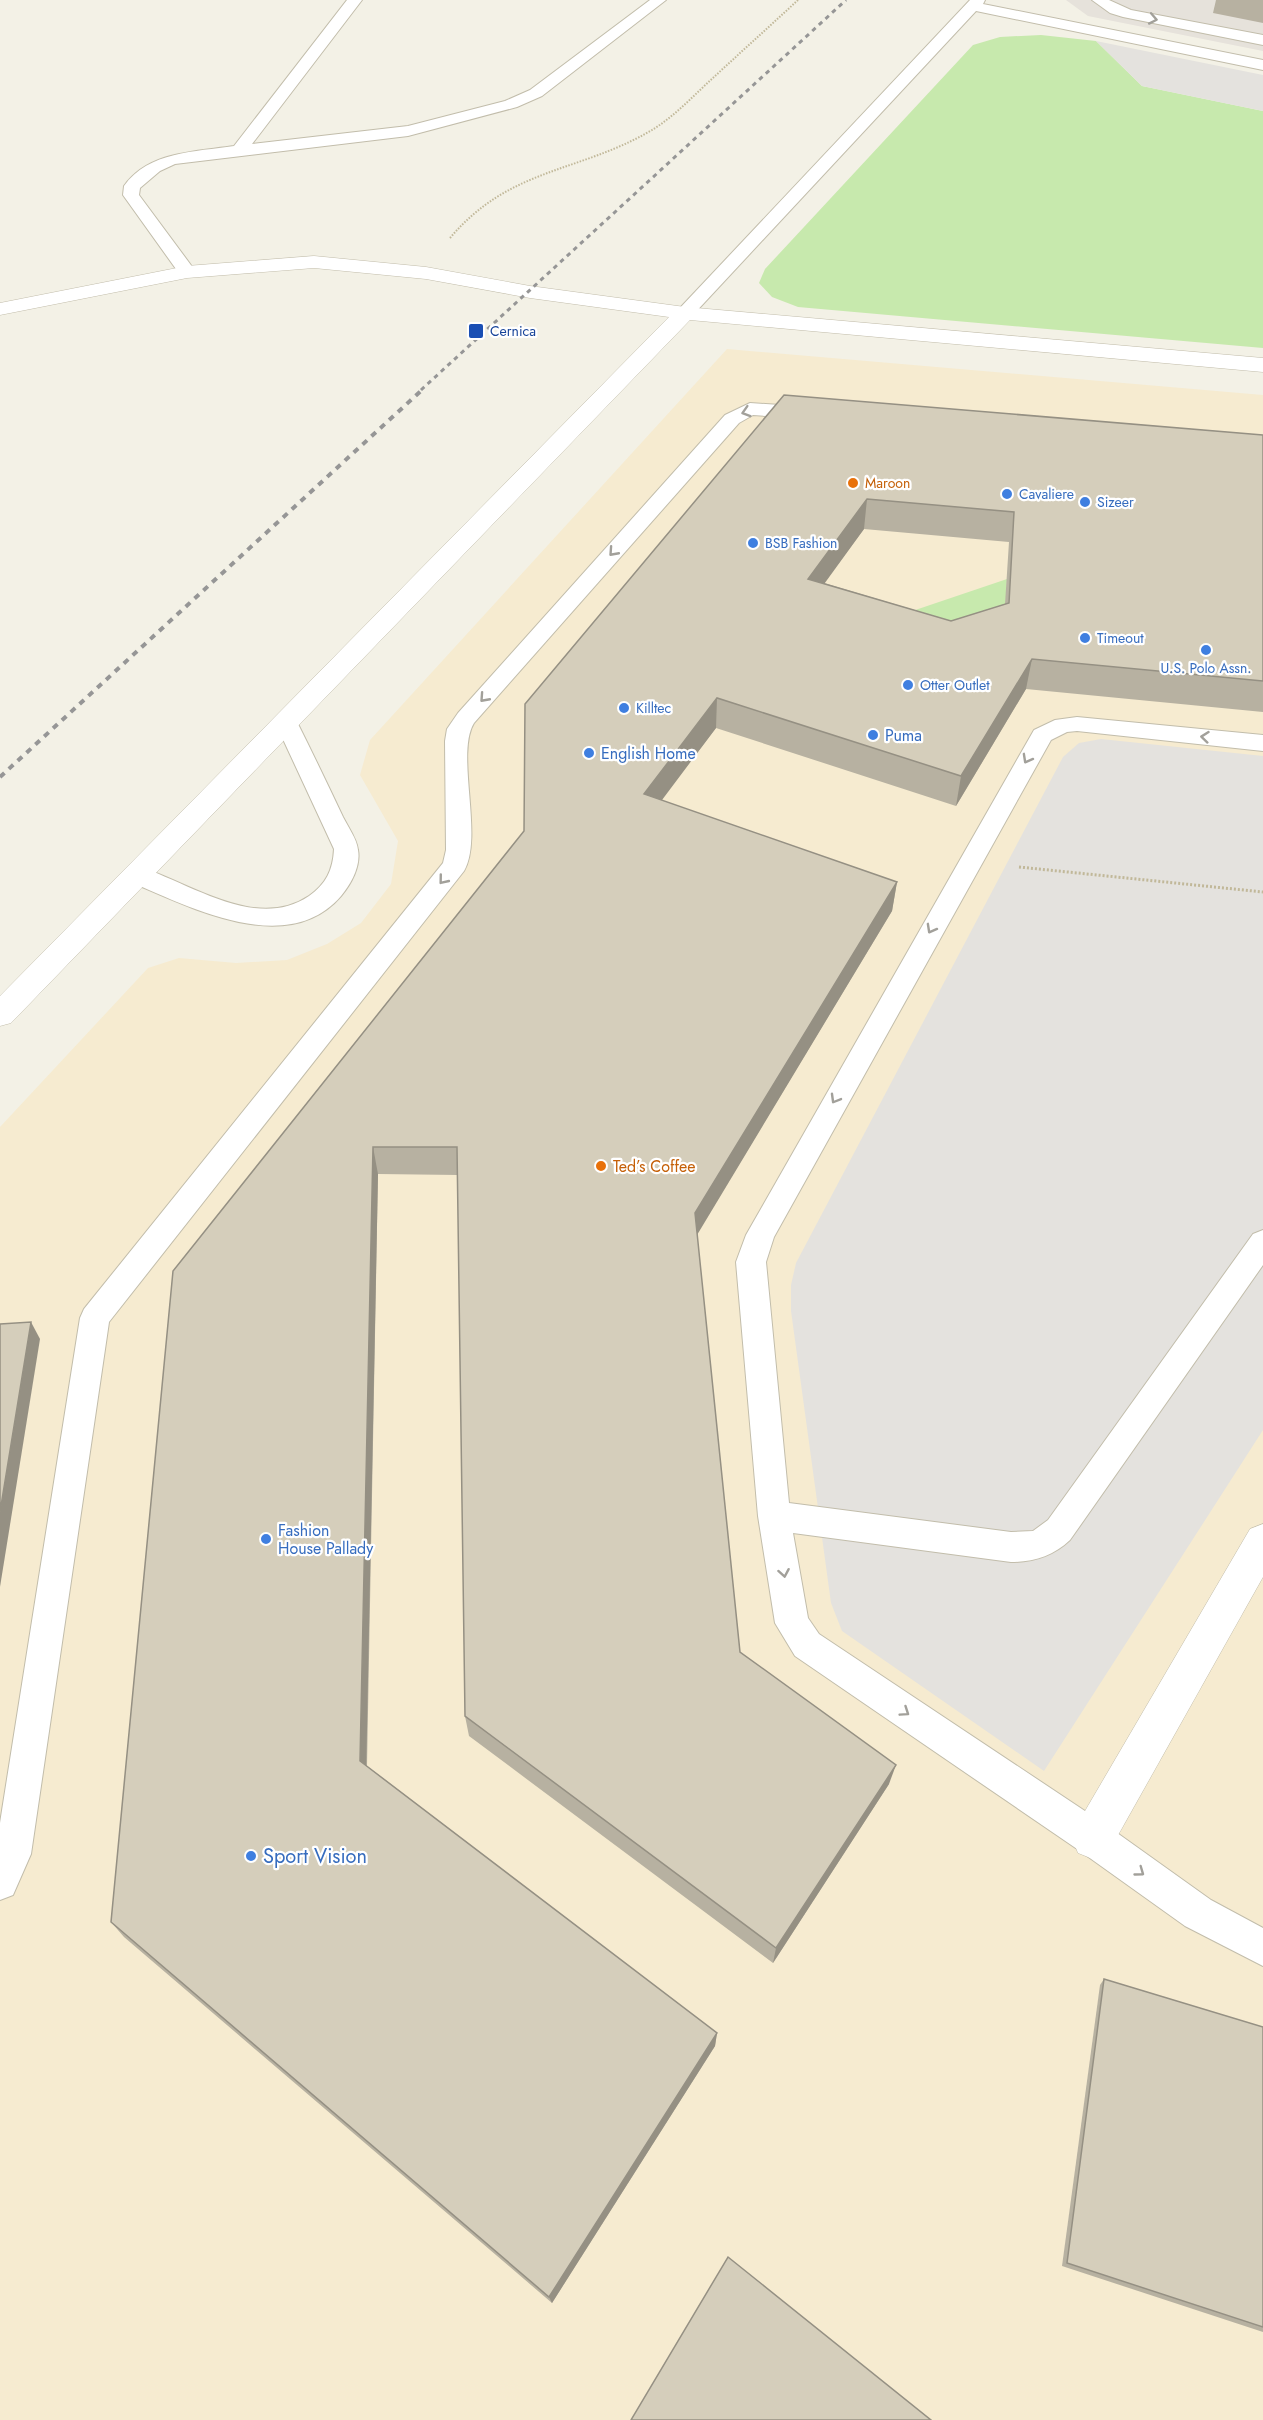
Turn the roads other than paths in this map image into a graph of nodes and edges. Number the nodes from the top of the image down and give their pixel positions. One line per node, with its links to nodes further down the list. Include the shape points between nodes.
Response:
1 (355, 0): 7 (lane)
2 (659, 0): 7 (lane, via 536,93 512,104 408,131)
3 (1099, 0): 5 (lane, one-way to 5, via 1128,14)
4 (975, 3): 6 (lane); 10 (lane)
5 (1263, 40)
6 (1263, 65)
7 (239, 150): 8 (lane, via 171,160 154,167 132,186 131,195)
8 (188, 272): 9 (street); 10 (street, via 314,262 426,273)
9 (0, 309)
10 (685, 313): 11 (street); 13 (street)
11 (1263, 365)
12 (815, 414): 21 (lane, one-way to 21, via 750,409 732,419 466,718 457,741 455,865 95,1318 13,1854)
13 (286, 722): 15 (street); 15 (lane, via 346,849 346,866 337,885 302,912 257,916 229,912)
14 (1263, 743): 18 (lane, one-way to 18, via 1077,724 1051,729 1035,745 759,1235 751,1277)
15 (137, 875): 16 (street)
16 (0, 1015)
17 (1263, 1242): 18 (lane, via 1059,1530 1045,1544 1011,1547)
18 (774, 1516): 20 (lane, one-way to 20, via 792,1623 807,1645)
19 (1263, 1541): 20 (street)
20 (1092, 1838): 22 (lane, one-way to 22, via 1198,1914)
21 (0, 1882)
22 (1263, 1948)

